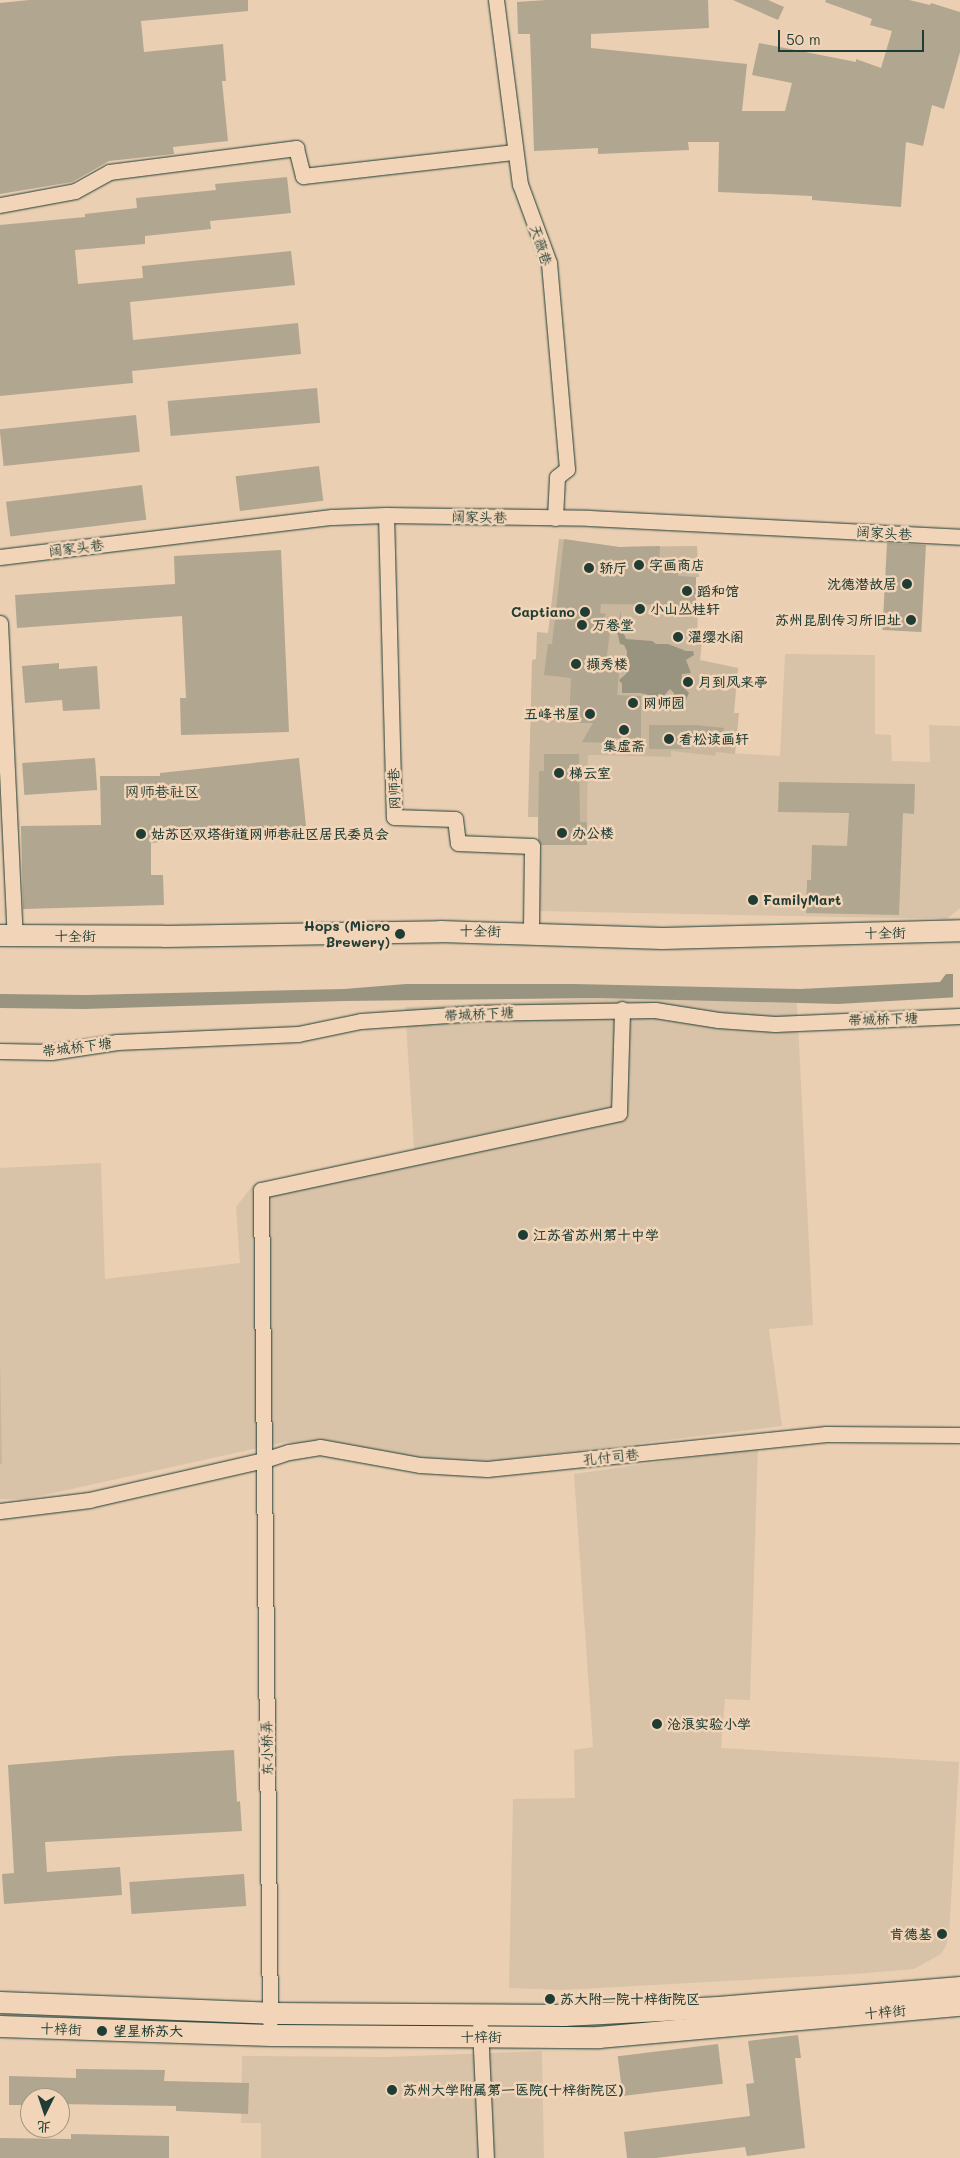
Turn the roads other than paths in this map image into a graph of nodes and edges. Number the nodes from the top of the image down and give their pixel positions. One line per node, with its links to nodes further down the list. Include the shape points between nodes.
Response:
1 (496, 0): 2 (street, 天薇巷)
2 (516, 152): 3 (street, via 304,176 296,148 109,172 75,191); 5 (street, 天薇巷, via 520,184 549,264 567,469 558,477)
3 (0, 205)
4 (386, 515): 5 (street, 阔家头巷); 7 (street, 阔家头巷, via 332,517); 10 (street, 网师巷, via 394,817 455,819 458,843 532,846)
5 (555, 518): 6 (street, 阔家头巷)
6 (960, 537)
7 (0, 557)
8 (0, 623): 11 (street)
9 (960, 930): 10 (street, 十全街, via 662,938)
10 (532, 932): 11 (street, 十全街)
11 (7, 936)
12 (622, 1009): 13 (street, 带城桥下塘, via 775,1024); 14 (street, 带城桥下塘, via 371,1020 298,1034 117,1042 51,1052); 16 (street, 东小桥弄, via 619,1113 261,1190)
13 (960, 1016)
14 (0, 1051)
15 (960, 1435): 16 (street, 孔付司巷, via 826,1434 487,1469 420,1465 320,1447)
16 (264, 1460): 17 (street, 孔付司巷, via 89,1500); 21 (street, 东小桥弄)
17 (0, 1511)
18 (960, 1987): 23 (street, 十梓街, via 564,2015)
19 (0, 2002): 21 (street, 十梓街)
20 (960, 2005): 23 (street, 十梓街, via 598,2037)
21 (270, 2013): 23 (street, 十梓街); 24 (street, 东小桥弄)
22 (0, 2026): 24 (street, 十梓街)
23 (480, 2026): 24 (street, 十梓街); 25 (street)
24 (271, 2035)
25 (486, 2158)

